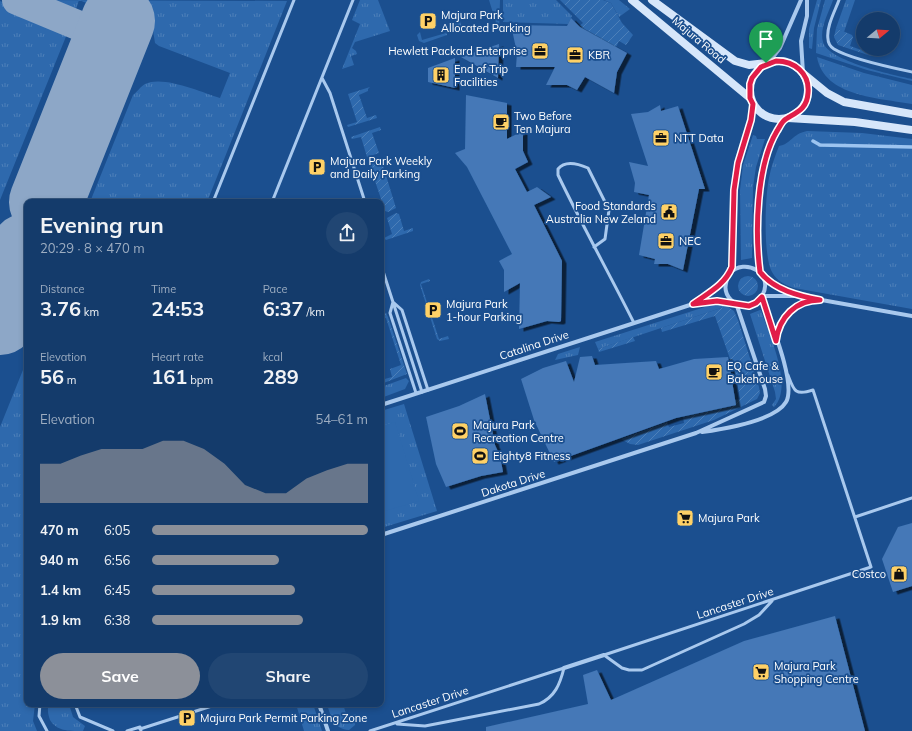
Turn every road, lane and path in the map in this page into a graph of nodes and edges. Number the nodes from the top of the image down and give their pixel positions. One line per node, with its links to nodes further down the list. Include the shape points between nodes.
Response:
1 (294, 0): 16 (lane)
2 (353, 0): 11 (lane)
3 (632, 0): 12 (main road, Majura Road)
4 (652, 0): 8 (main road, Majura Road, via 735,61 749,65)
5 (801, 0): 8 (street, via 780,48)
6 (807, 0): 10 (street, via 801,41)
7 (839, 0): 9 (lane, via 828,32 828,41 832,47 839,52 876,64)
8 (768, 63): 10 (main road, via 788,62 799,68); 12 (main road, via 752,78)
9 (912, 72)
10 (803, 74): 13 (main road, via 827,93 844,102); 14 (main road, via 808,87 806,100 799,112)
11 (322, 78): 17 (lane); 18 (lane, via 330,93)
12 (752, 101): 14 (main road, via 759,112 767,117 776,120); 22 (street, via 750,126 735,177 732,264)
13 (912, 114)
14 (787, 119): 15 (main road, via 855,122); 21 (street, via 772,142 760,179 758,207)
15 (912, 130)
16 (214, 199)
17 (273, 199)
18 (364, 199)
19 (594, 247): 19 (lane, via 558,175 558,169 564,164 588,168 609,210 605,239); 30 (lane)
20 (384, 274): 26 (lane)
21 (761, 274): 22 (street, via 746,266 736,268); 23 (street); 24 (street, via 765,286)
22 (729, 275): 27 (street, via 726,289 729,298); 28 (street, Catalina Drive)
23 (799, 296): 24 (street); 25 (street)
24 (762, 297): 27 (street, via 749,306); 31 (street)
25 (820, 300): 29 (street); 31 (street, via 806,301 792,309 781,325)
26 (393, 302): 33 (lane, via 402,311); 34 (lane); 35 (lane, via 390,313)
27 (735, 303): 28 (street, Catalina Drive, via 714,301); 37 (street, via 765,389 766,399)
28 (693, 304): 30 (street, Catalina Drive)
29 (912, 316)
30 (634, 323): 33 (street, Catalina Drive)
31 (776, 341): 32 (street)
32 (788, 374): 37 (street, via 788,397 784,406 777,412 737,425); 39 (lane, via 798,392 813,390)
33 (428, 390): 34 (street, Catalina Drive)
34 (422, 392): 35 (street, Catalina Drive)
35 (416, 393): 36 (street, Catalina Drive)
36 (384, 403)
37 (696, 433): 40 (street, Dakota Drive)
38 (912, 498): 39 (lane)
39 (855, 517): 41 (lane, Lancaster Drive, via 871,568)
40 (384, 534)
41 (772, 601): 42 (lane, Lancaster Drive); 42 (lane, via 759,615 744,624 644,669 625,669)
42 (604, 655): 43 (street)
43 (564, 668): 48 (lane, Lancaster Drive); 48 (lane, via 558,688 539,704 425,726)
44 (40, 707): 50 (lane, via 39,716)
45 (76, 707): 51 (lane, via 80,717)
46 (209, 707): 49 (lane)
47 (320, 707): 53 (street)
48 (395, 723): 54 (lane, Lancaster Drive)
49 (140, 729): 52 (lane)
50 (47, 731)
51 (113, 731)
52 (127, 731)
53 (328, 731)
54 (370, 731)

